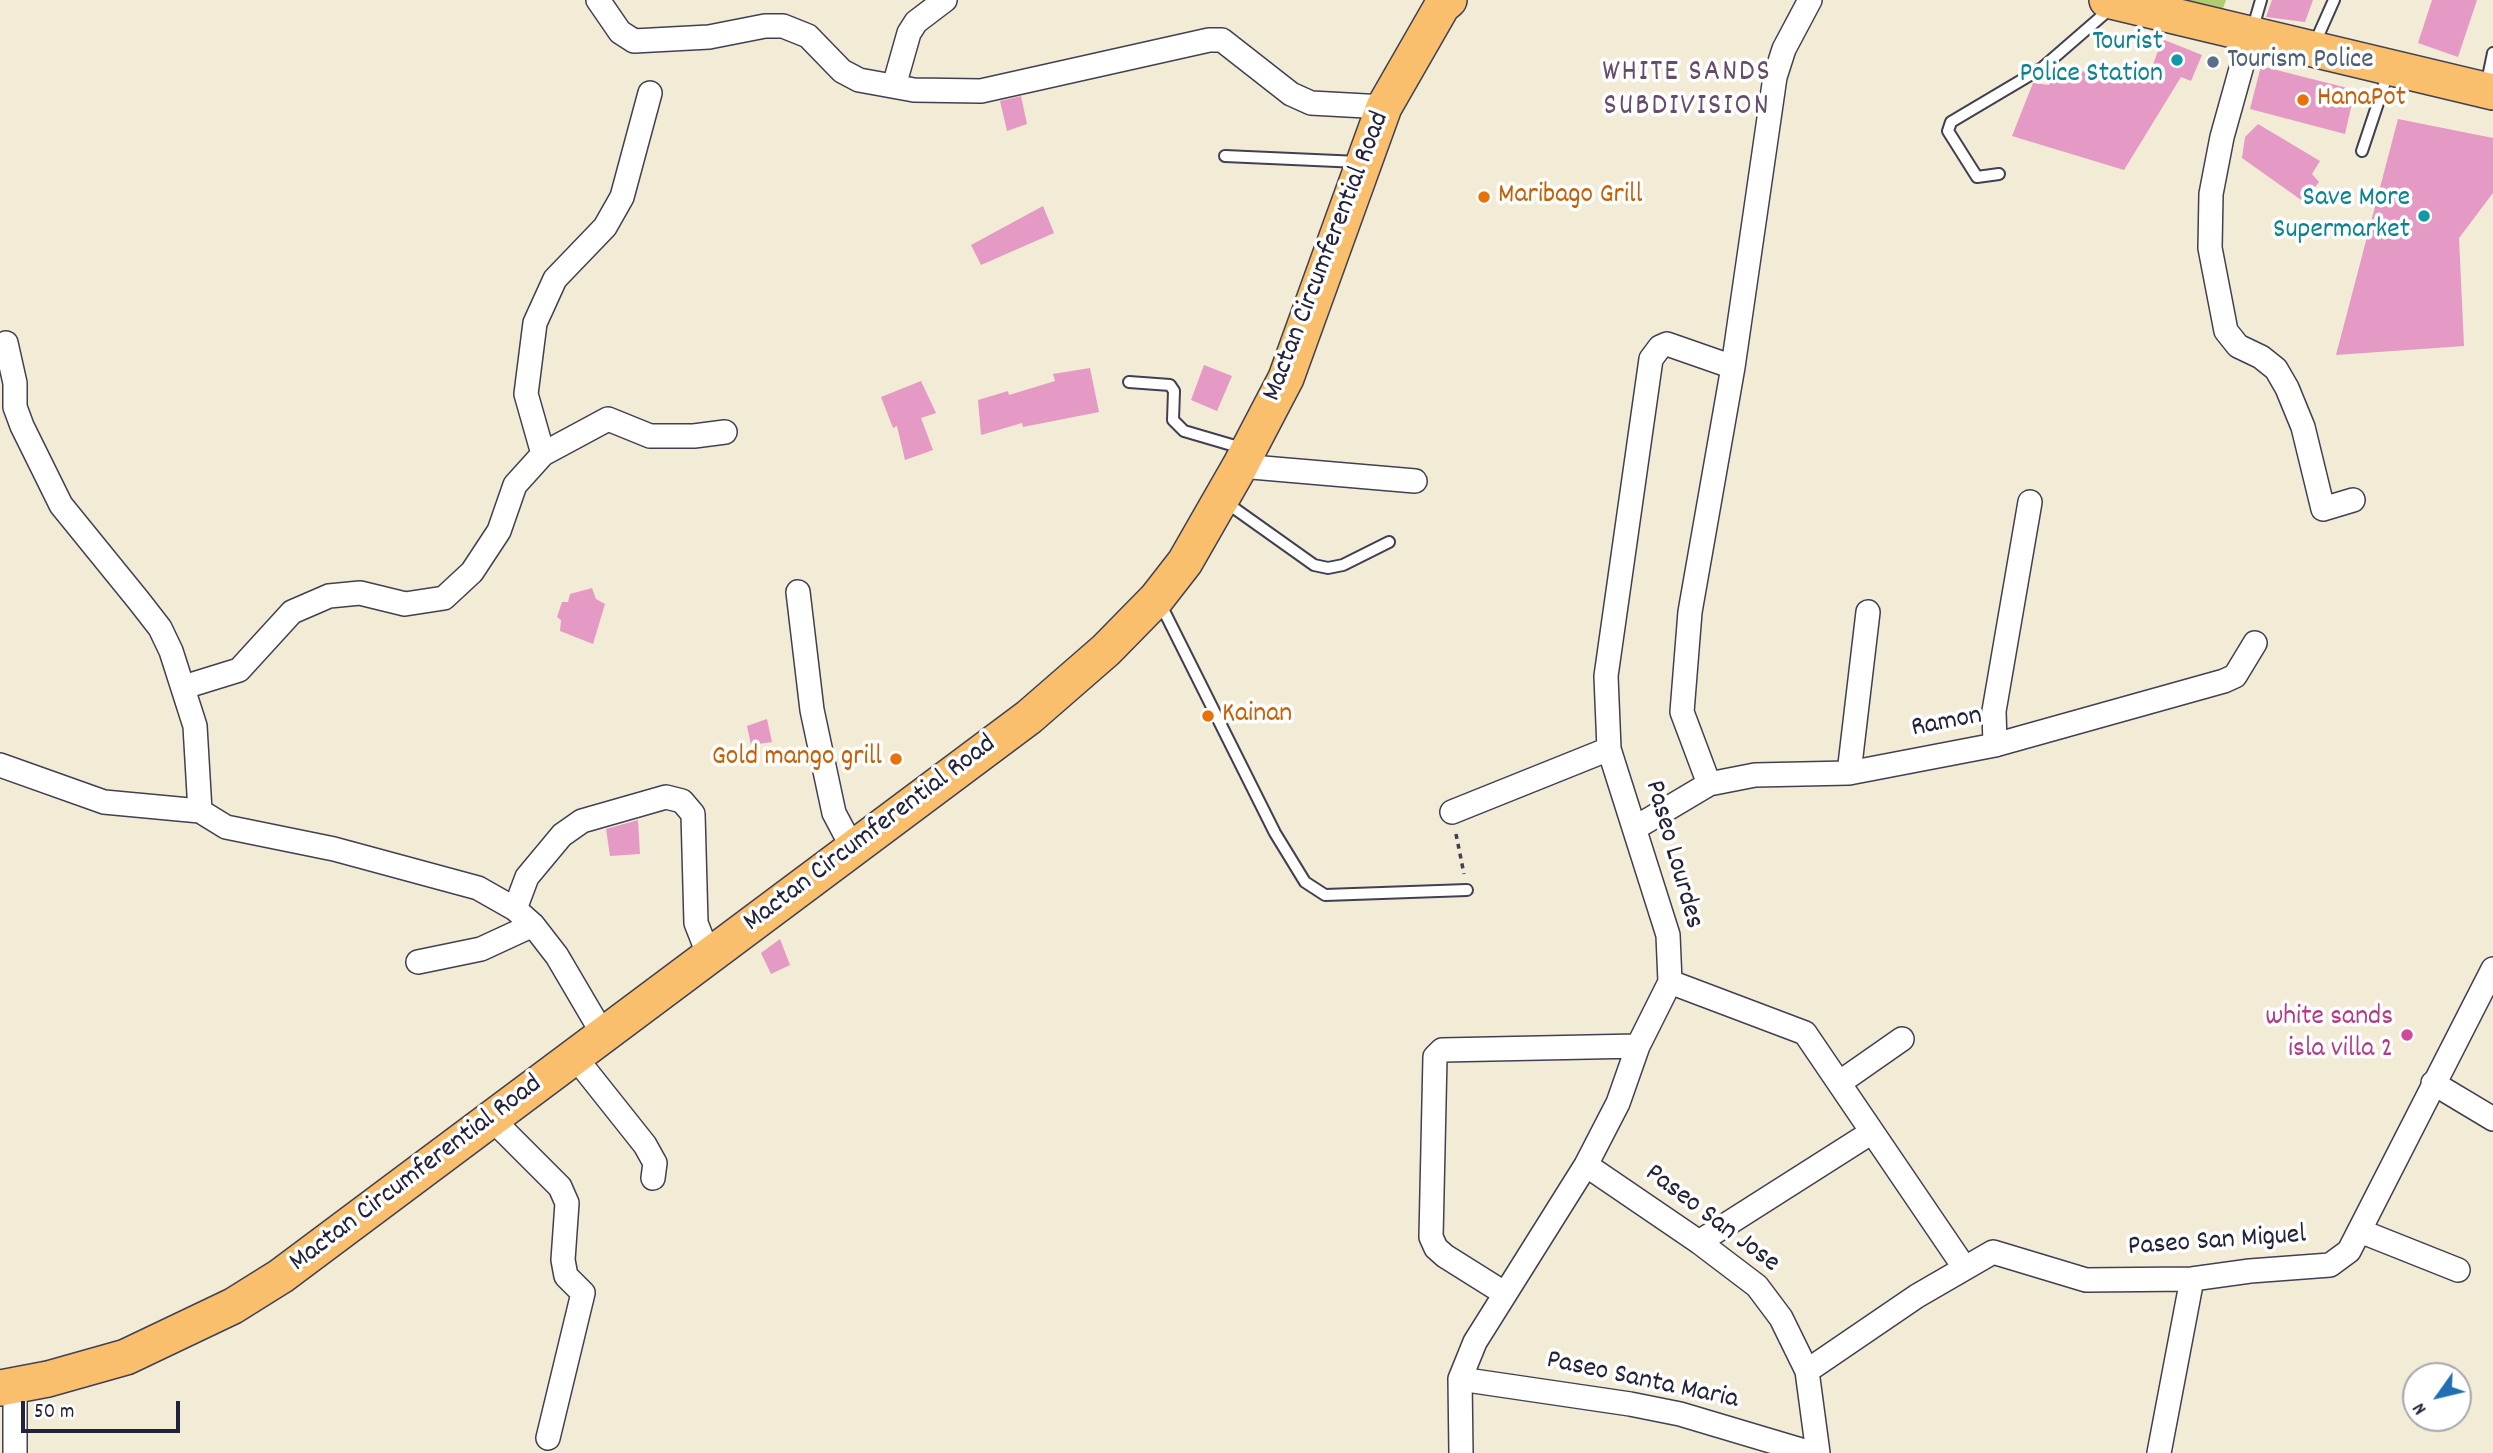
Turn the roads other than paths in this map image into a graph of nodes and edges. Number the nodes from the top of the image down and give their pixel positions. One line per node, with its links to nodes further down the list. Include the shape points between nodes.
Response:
1 (598, 0): 12 (street, via 620,32 634,41 709,37 783,26 808,36 842,71 859,80)
2 (945, 0): 12 (street, via 909,33)
3 (1448, 0): 15 (main road, Mactan Circumferential Road)
4 (1810, 0): 21 (street, via 1775,77)
5 (2262, 0): 8 (lane)
6 (2334, 0): 9 (lane)
7 (2112, 1): 8 (main road); 19 (lane, via 2042,68 1951,122 1948,131 1977,177)
8 (2251, 33): 9 (main road); 28 (street, via 2221,137 2211,194 2210,248 2226,331 2238,346 2276,369 2287,388 2303,427 2323,509)
9 (2313, 47): 11 (main road)
10 (2493, 53): 13 (lane)
11 (2390, 67): 13 (main road); 16 (lane)
12 (894, 86): 15 (street, via 981,91 1222,40 1292,94 1311,103)
13 (2489, 91)
14 (650, 93): 24 (street, via 622,197 606,227 555,279 535,323 526,394)
15 (1384, 107): 18 (main road, Mactan Circumferential Road)
16 (2362, 151)
17 (1225, 156): 18 (lane)
18 (1365, 162): 25 (main road, Mactan Circumferential Road, via 1286,378)
19 (1999, 174)
20 (6, 343): 35 (street, via 15,407 61,505 160,628)
21 (1733, 367): 37 (street, Paseo Lourdes, via 1667,344 1651,359 1606,676); 40 (street, via 1690,612 1682,712)
22 (1129, 382): 25 (lane, via 1170,385 1173,420 1184,431)
23 (725, 432): 24 (street, via 650,436 608,419)
24 (543, 454): 35 (street, via 515,485 499,531 472,572 444,598 405,604 360,593 329,596 292,612 239,670)
25 (1244, 458): 26 (street); 27 (main road, Mactan Circumferential Road)
26 (1415, 481)
27 (1222, 500): 30 (lane, via 1314,565 1343,565); 32 (main road, Mactan Circumferential Road)
28 (2353, 500)
29 (2030, 502): 36 (street, via 1994,711)
30 (1389, 542)
31 (798, 592): 44 (street, via 812,710 834,813)
32 (1157, 598): 44 (main road, Mactan Circumferential Road, via 1029,717); 45 (lane, via 1275,833 1305,882 1325,895)
33 (1868, 612): 39 (street)
34 (2255, 643): 36 (street, Ramon, via 2235,676 2224,681)
35 (184, 687): 41 (street, via 195,726)
36 (1995, 745): 39 (street, Ramon)
37 (1609, 749): 42 (street); 43 (street, Paseo Lourdes)
38 (0, 765): 41 (street, via 104,802)
39 (1849, 773): 40 (street, Ramon, via 1755,775)
40 (1709, 784): 43 (street, Ramon)
41 (200, 811): 46 (street, via 226,827 334,849 478,888)
42 (1452, 812)
43 (1635, 828): 51 (street, Paseo Lourdes, via 1668,935)
44 (853, 849): 48 (main road, Mactan Circumferential Road)
45 (1467, 890)
46 (515, 909): 47 (street); 48 (street, via 527,877 562,835 582,821 666,797 682,802 693,814 696,923)
47 (534, 925): 49 (street, via 481,949); 52 (street)
48 (709, 956): 52 (main road, Mactan Circumferential Road)
49 (418, 962)
50 (2493, 970): 57 (street, Paseo San Miguel)
51 (1670, 982): 54 (street, Paseo Lourdes); 56 (street, via 1805,1033)
52 (604, 1035): 55 (main road, Mactan Circumferential Road)
53 (1902, 1039): 56 (street)
54 (1638, 1046): 61 (street, Paseo Lourdes, via 1618,1103); 68 (street, via 1442,1050 1435,1057 1431,1237 1445,1256)
55 (575, 1057): 59 (main road, Mactan Circumferential Road); 62 (street, via 645,1145 655,1163)
56 (1839, 1083): 60 (street)
57 (2433, 1083): 58 (street); 63 (street, Paseo San Miguel)
58 (2493, 1119)
59 (493, 1120): 71 (main road, Mactan Circumferential Road, via 281,1276 233,1306 126,1357); 72 (street, via 560,1187 567,1203 566,1276 583,1293)
60 (1872, 1132): 64 (street); 65 (street)
61 (1586, 1165): 64 (street, Paseo San Jose); 68 (street, Paseo Lourdes)
62 (653, 1178)
63 (2360, 1231): 66 (street); 67 (street, Paseo San Miguel, via 2349,1251 2330,1265)
64 (1699, 1242): 69 (street, Paseo San Jose, via 1757,1286 1781,1318)
65 (1964, 1267): 67 (street, Paseo San Miguel, via 1993,1252 2086,1280); 69 (street, Paseo San Miguel)
66 (2458, 1270)
67 (2192, 1279): 77 (street)
68 (1504, 1293): 70 (street, Paseo Lourdes, via 1475,1342)
69 (1807, 1371): 76 (street, Paseo San Jose)
70 (1460, 1380): 74 (street, Paseo Lourdes); 75 (street, Paseo Santa Maria, via 1680,1414)
71 (8, 1387): 73 (street)
72 (548, 1437)
73 (15, 1453)
74 (1461, 1453)
75 (1811, 1453)
76 (1818, 1453)
77 (2159, 1453)

